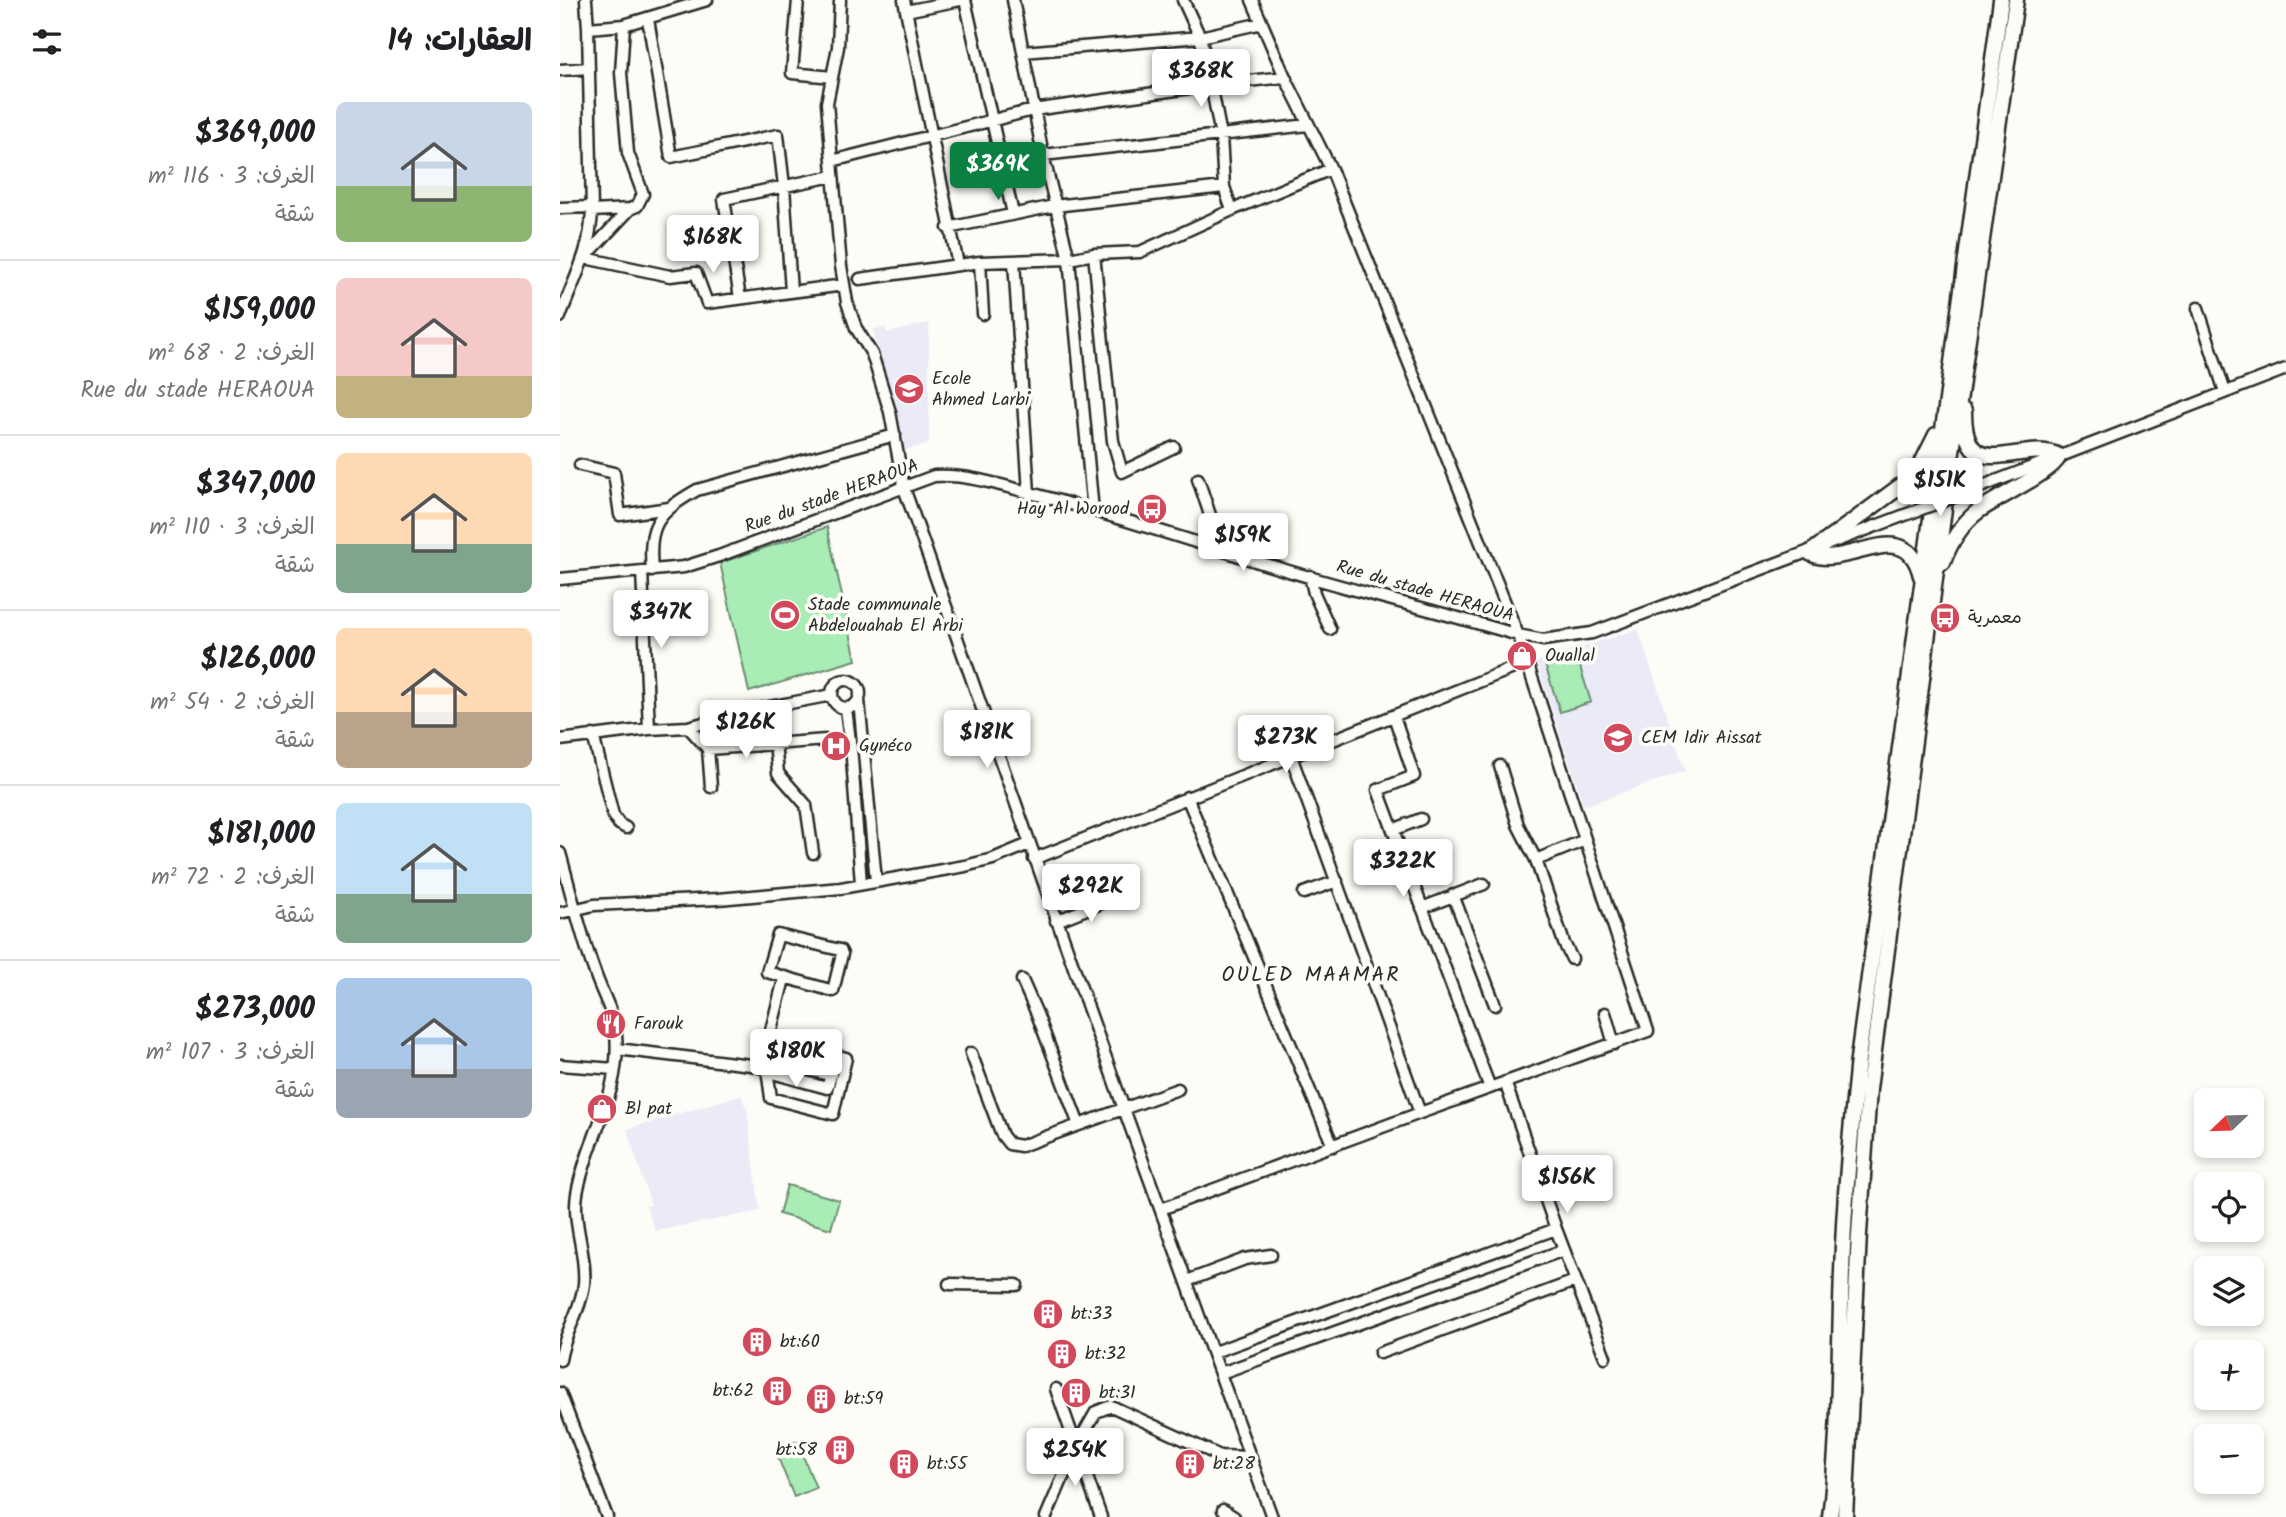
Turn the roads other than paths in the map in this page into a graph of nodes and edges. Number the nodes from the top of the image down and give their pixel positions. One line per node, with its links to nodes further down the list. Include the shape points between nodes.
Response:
1 (586, 0): 16 (street)
2 (707, 0): 13 (street)
3 (799, 0): 21 (street, via 792,74)
4 (840, 0): 21 (street)
5 (960, 0): 12 (street)
6 (965, 0): 25 (street)
7 (1013, 0): 18 (street)
8 (1183, 0): 17 (street)
9 (1252, 0): 14 (street)
10 (2001, 0): 58 (highway)
11 (2016, 0): 55 (highway)
12 (905, 5): 27 (street)
13 (648, 19): 15 (street); 33 (street, via 671,157 778,135)
14 (1262, 23): 17 (street); 22 (street)
15 (624, 25): 16 (street); 38 (street, via 621,73 628,153 643,194)
16 (589, 28): 19 (street)
17 (1200, 37): 18 (street); 23 (street)
18 (1023, 52): 24 (street)
19 (589, 68): 20 (street); 37 (street)
20 (560, 70)
21 (832, 77): 30 (street, via 827,103)
22 (1285, 77): 23 (street); 26 (street)
23 (1212, 85): 24 (street); 28 (street)
24 (1033, 110): 25 (street); 29 (street)
25 (992, 121): 27 (street); 40 (street)
26 (1308, 125): 28 (street); 31 (street)
27 (932, 136): 30 (street); 41 (street)
28 (1221, 136): 29 (street); 34 (street)
29 (1043, 155): 35 (street)
30 (832, 161): 32 (street)
31 (1331, 169): 39 (street); 75 (street)
32 (833, 176): 33 (street); 49 (street)
33 (784, 186): 50 (street); 51 (street, via 724,198)
34 (1224, 187): 35 (street); 39 (street)
35 (1054, 206): 40 (street); 44 (street)
36 (560, 208): 37 (street)
37 (592, 209): 38 (street); 43 (street)
38 (630, 209): 43 (street)
39 (1232, 210): 42 (street, via 1140,252)
40 (1013, 214): 41 (street)
41 (949, 228): 47 (street)
42 (1094, 254): 44 (street); 60 (street, via 1112,441 1122,472)
43 (585, 258): 51 (street, via 670,276 696,272 707,303); 54 (street)
44 (1069, 259): 45 (street); 67 (street)
45 (1014, 261): 46 (street); 65 (street)
46 (980, 262): 47 (street); 53 (street)
47 (958, 265): 48 (street)
48 (860, 279)
49 (844, 285): 50 (street); 59 (street, via 856,328 872,354)
50 (791, 292): 51 (street)
51 (740, 298)
52 (2197, 308): 57 (street)
53 (983, 314)
54 (560, 317)
55 (1964, 364): 61 (highway, via 1964,421 1966,439 1973,449 1993,456); 73 (highway)
56 (2286, 369): 57 (street, Rue du stade HERAOUA)
57 (2225, 392): 61 (street, Rue du stade HERAOUA)
58 (1943, 421): 69 (highway, via 1920,467 1906,482); 73 (highway)
59 (895, 435): 64 (street); 66 (street, via 697,490)
60 (1174, 447)
61 (2059, 456): 69 (street, Rue du stade HERAOUA, bridge); 73 (highway, via 2051,467 1996,499 1964,525)
62 (580, 464): 66 (street, via 614,473 620,515)
63 (1198, 479): 68 (street, via 1217,536)
64 (904, 488): 65 (street, Rue du stade HERAOUA, via 934,476 954,475); 70 (street, Rue du stade HERAOUA, via 719,556 684,567); 97 (street)
65 (1030, 493): 67 (street, Rue du stade HERAOUA)
66 (669, 508): 70 (street, via 658,519)
67 (1093, 511): 68 (street, Rue du stade HERAOUA)
68 (1216, 548): 71 (street, Rue du stade HERAOUA)
69 (1810, 552): 73 (highway, via 1830,557 1896,546 1904,548); 75 (street, Rue du stade HERAOUA, via 1592,633 1544,640)
70 (647, 571): 72 (street, Rue du stade HERAOUA); 83 (street)
71 (1310, 576): 74 (street); 75 (street, Rue du stade HERAOUA)
72 (560, 579)
73 (1929, 579): 156 (highway, via 1854,1100); 157 (highway, via 1869,1089)
74 (1330, 629)
75 (1518, 635): 76 (street)
76 (1526, 663): 81 (street); 96 (street)
77 (832, 695): 78 (street, via 836,684 847,680 858,685); 79 (street); 80 (street)
78 (859, 700): 79 (street); 102 (street)
79 (846, 708): 104 (street)
80 (753, 710): 82 (street); 87 (street)
81 (1394, 716): 89 (street); 95 (street, via 1414,776 1378,790)
82 (688, 727): 83 (street); 88 (street)
83 (649, 729): 84 (street)
84 (593, 735): 85 (street); 94 (street, via 613,815)
85 (560, 740)
86 (826, 740): 87 (street)
87 (775, 743): 88 (street); 99 (street, via 778,773 806,805)
88 (708, 748): 91 (street)
89 (1291, 757): 92 (street); 103 (street)
90 (1500, 766): 101 (street, via 1518,825)
91 (711, 787)
92 (1187, 797): 100 (street); 131 (street)
93 (1421, 819): 95 (street)
94 (626, 828)
95 (1393, 830): 109 (street)
96 (1585, 840): 101 (street); 119 (street, via 1648,1031)
97 (1029, 844): 100 (street); 102 (street, via 965,866)
98 (560, 853): 110 (street)
99 (813, 853)
100 (1034, 859): 112 (street)
101 (1536, 860): 113 (street)
102 (876, 881): 104 (street)
103 (1337, 881): 106 (street); 129 (street)
104 (861, 884): 110 (street)
105 (1483, 884): 107 (street)
106 (1304, 893)
107 (1453, 895): 109 (street); 116 (street)
108 (1114, 898): 112 (street)
109 (1422, 908): 126 (street)
110 (576, 910): 111 (street); 120 (street, via 610,1009)
111 (560, 913)
112 (1056, 921): 128 (street)
113 (1572, 959)
114 (784, 979): 114 (street, via 767,971 778,935 842,952 832,991); 118 (street)
115 (1022, 980): 130 (street)
116 (1495, 1005)
117 (1605, 1013): 119 (street)
118 (769, 1038): 124 (street); 124 (street, via 846,1058 833,1114 771,1098)
119 (1614, 1044): 125 (street)
120 (617, 1049): 123 (street); 124 (street)
121 (971, 1053): 130 (street, via 1009,1144 1021,1146)
122 (560, 1065): 123 (street)
123 (615, 1069): 140 (street, via 577,1193 584,1286)
124 (768, 1069): 124 (street, via 827,1088 831,1075 780,1064)
125 (1505, 1082): 126 (street); 133 (street)
126 (1490, 1088): 129 (street)
127 (1178, 1089): 128 (street)
128 (1124, 1109): 130 (street); 132 (street)
129 (1420, 1113): 131 (street)
130 (1079, 1125)
131 (1333, 1146): 132 (street)
132 (1161, 1209): 136 (street)
133 (1556, 1229): 134 (street); 141 (street)
134 (1564, 1250): 137 (street); 145 (street)
135 (1271, 1255): 136 (street, via 1245,1259)
136 (1187, 1281): 141 (street)
137 (1575, 1281): 142 (street); 143 (street)
138 (949, 1284): 139 (street)
139 (1017, 1285)
140 (561, 1348): 144 (street)
141 (1214, 1352): 145 (street)
142 (1380, 1353)
143 (1605, 1357)
144 (560, 1360)
145 (1221, 1373): 149 (street)
146 (1056, 1389): 148 (street)
147 (560, 1393): 151 (street)
148 (1076, 1447): 149 (street, via 1096,1412 1111,1406 1220,1456); 152 (street); 153 (street)
149 (1251, 1457): 155 (street)
150 (1223, 1510): 154 (street)
151 (607, 1517)
152 (1046, 1517)
153 (1101, 1517)
154 (1234, 1517)
155 (1272, 1517)
156 (1830, 1517)
157 (1845, 1517)

